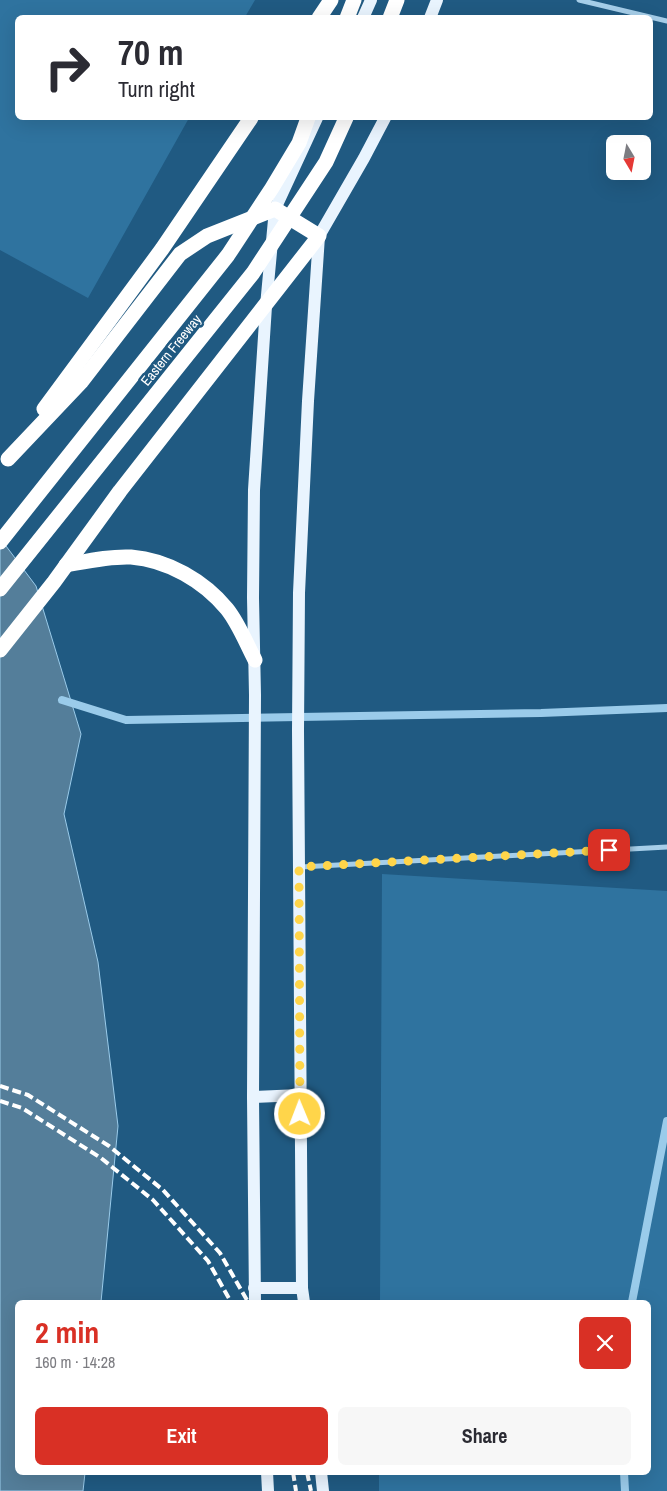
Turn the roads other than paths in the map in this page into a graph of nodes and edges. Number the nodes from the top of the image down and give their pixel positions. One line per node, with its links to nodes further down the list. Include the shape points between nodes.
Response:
1 (331, 0): 7 (highway)
2 (354, 0): 8 (highway)
3 (371, 0): 9 (main road)
4 (397, 0): 10 (highway)
5 (438, 0): 11 (main road)
6 (578, 0): 12 (street)
7 (321, 15)
8 (348, 15)
9 (364, 15)
10 (391, 15)
11 (431, 15)
12 (639, 15)
13 (653, 19): 14 (street)
14 (667, 22)
15 (250, 120): 23 (highway, via 162,249)
16 (307, 120): 24 (highway, Eastern Freeway, bridge, via 299,143 228,255)
17 (316, 120): 20 (main road)
18 (345, 120): 26 (highway, Eastern Freeway, bridge, via 326,162 253,273)
19 (384, 120): 21 (main road)
20 (275, 209): 21 (highway); 22 (main road); 23 (highway, via 207,236 180,254 82,381)
21 (319, 236): 22 (highway); 30 (main road, via 303,489)
22 (266, 306): 25 (highway); 28 (main road, via 254,490)
23 (4, 464)
24 (0, 542)
25 (66, 565): 27 (highway); 28 (highway, via 130,557 181,572 205,587 228,611)
26 (0, 589)
27 (0, 650)
28 (254, 660): 32 (main road)
29 (667, 847): 30 (street)
30 (299, 867): 31 (main road)
31 (300, 1095): 32 (main road); 34 (main road)
32 (253, 1097): 33 (main road)
33 (254, 1288): 34 (main road); 35 (main road)
34 (302, 1288): 36 (main road)
35 (255, 1300)
36 (304, 1300)
37 (267, 1475): 39 (main road)
38 (321, 1475): 40 (main road)
39 (268, 1491)
40 (323, 1491)

